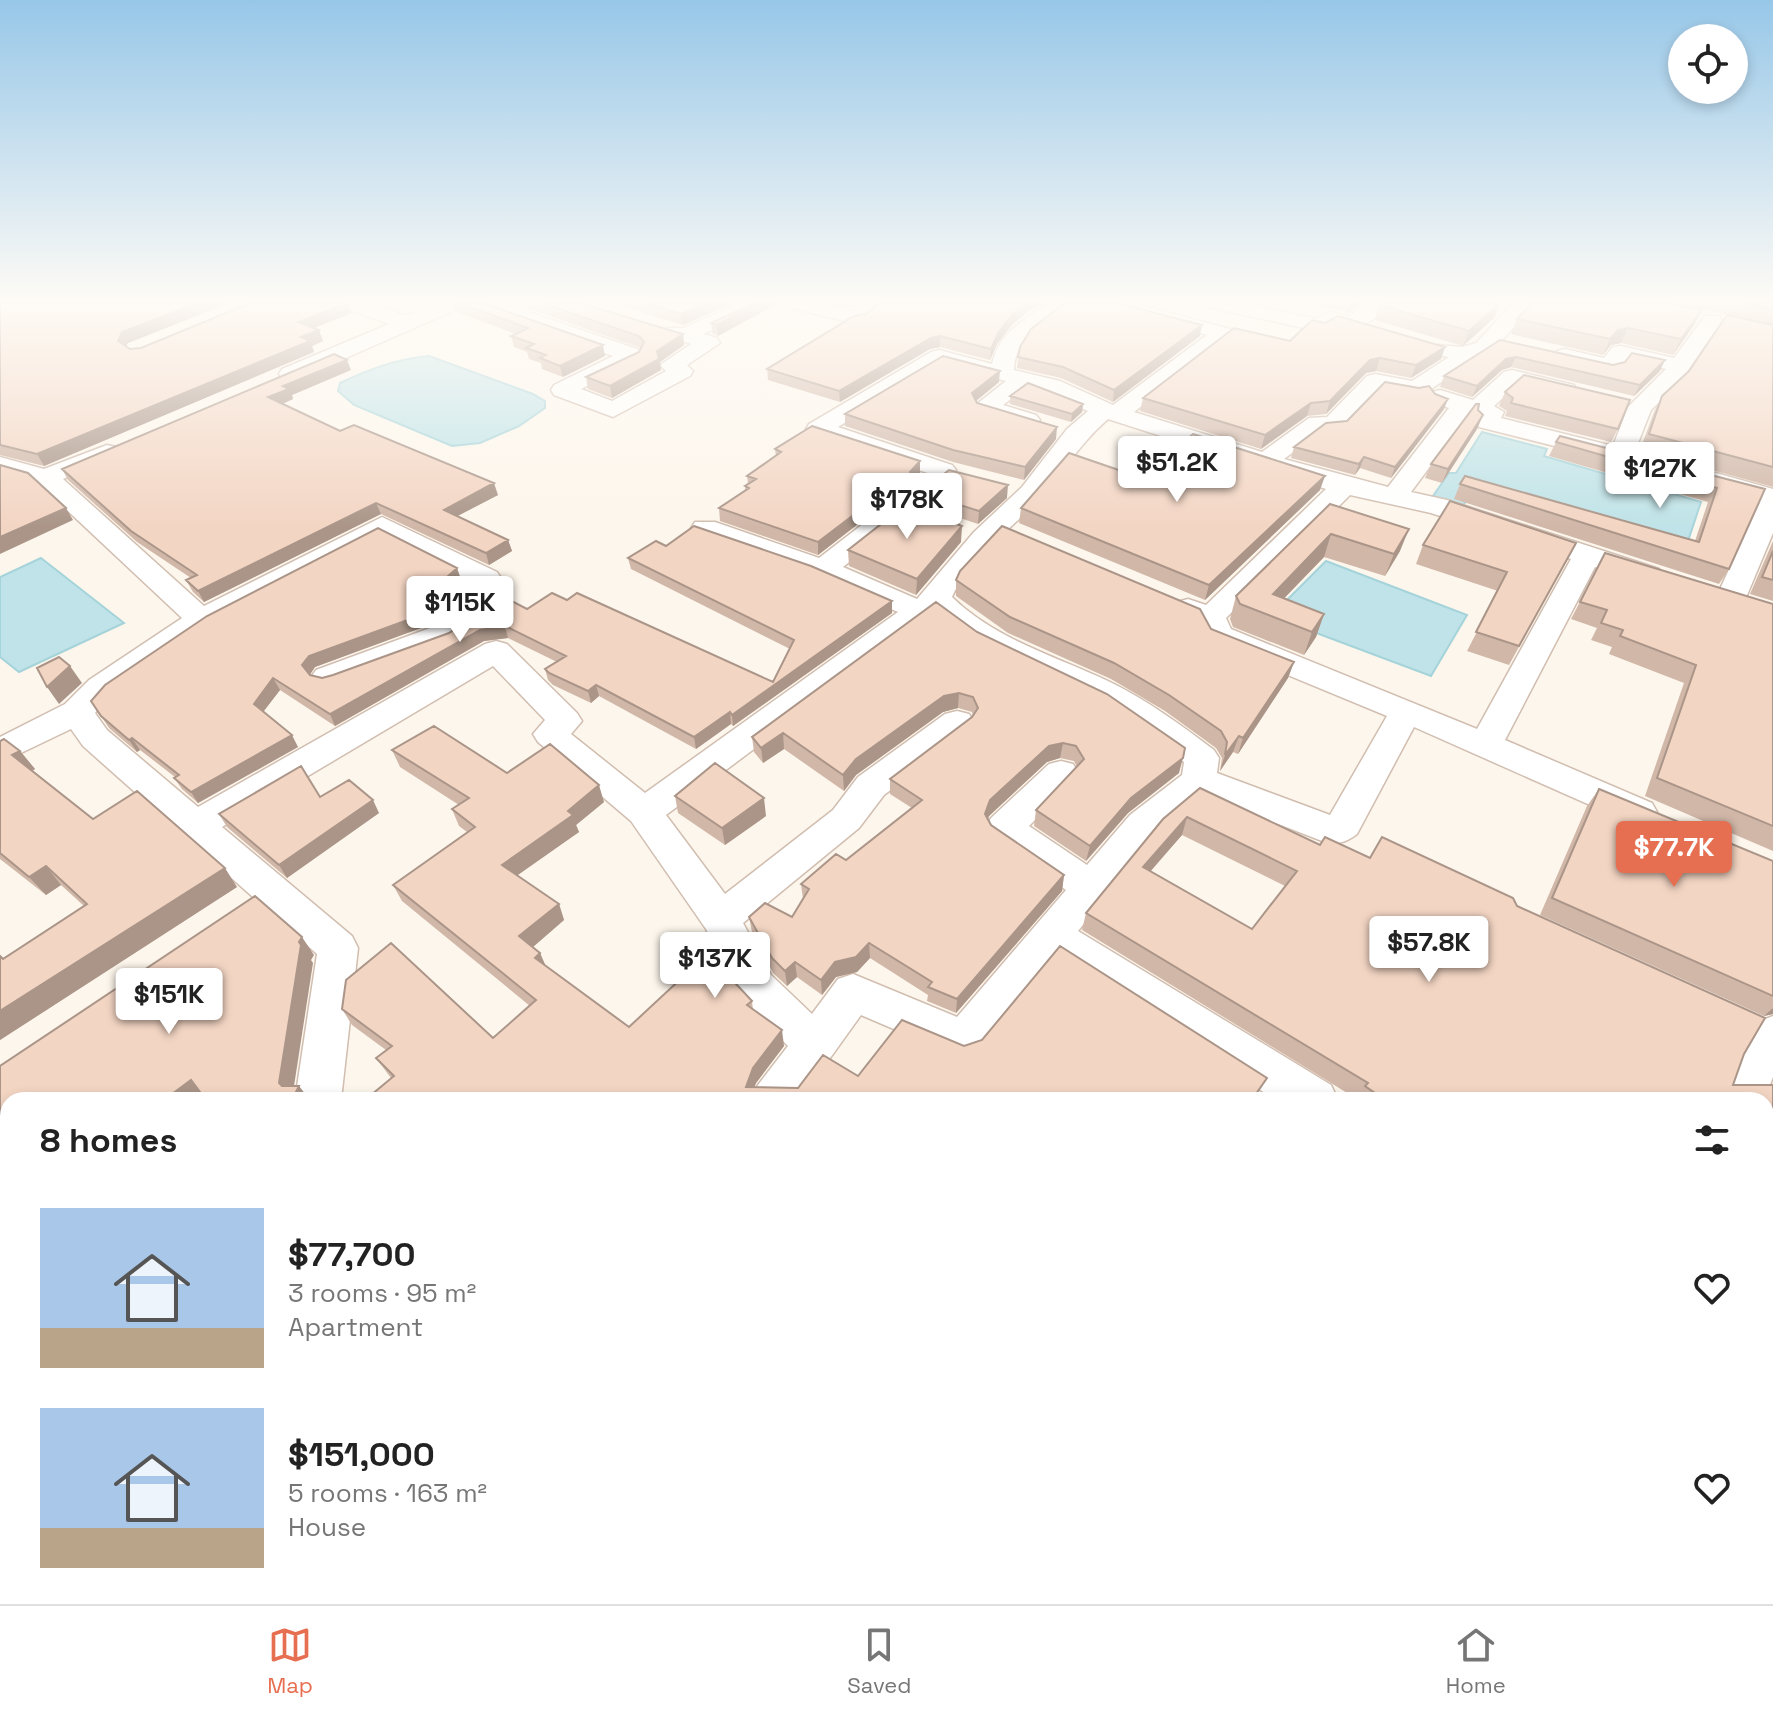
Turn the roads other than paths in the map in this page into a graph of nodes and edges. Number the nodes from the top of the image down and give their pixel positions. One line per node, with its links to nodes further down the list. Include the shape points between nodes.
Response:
1 (282, 378): 12 (street)
2 (580, 378): 3 (street, via 562,390 613,410)
3 (670, 378)
4 (904, 378): 25 (street, via 818,429)
5 (1011, 378): 19 (street, via 985,407)
6 (1020, 378): 18 (street)
7 (1159, 378): 18 (street)
8 (1433, 378): 13 (street)
9 (1511, 378): 16 (street)
10 (1516, 378): 14 (street)
11 (1671, 378): 17 (street)
12 (268, 384)
13 (1416, 389): 16 (street); 22 (street, via 1375,381 1333,425 1317,423)
14 (1583, 394)
15 (1612, 401): 17 (street)
16 (1470, 407): 21 (street, via 1492,412 1487,422); 30 (street)
17 (1640, 407): 21 (street)
18 (1111, 412): 19 (street); 22 (street)
19 (1076, 434): 34 (street, via 1017,490)
20 (129, 442): 27 (street)
21 (1622, 456): 23 (street)
22 (1264, 462): 29 (street)
23 (1652, 464)
24 (0, 465): 27 (street)
25 (943, 470): 28 (street); 32 (street)
26 (1698, 476): 31 (street)
27 (46, 477): 41 (street)
28 (973, 478)
29 (1344, 486): 30 (street); 40 (street)
30 (1395, 496): 36 (street)
31 (1773, 499): 36 (street, via 1716,596)
32 (899, 509): 34 (street); 37 (street)
33 (705, 528): 37 (street)
34 (990, 533): 35 (street); 39 (street)
35 (1025, 539)
36 (1586, 556): 46 (street)
37 (823, 569): 39 (street)
38 (1167, 599): 40 (street)
39 (929, 605): 49 (street, via 998,644 1088,684 1168,731 1202,758); 50 (street)
40 (1210, 617): 43 (street, via 1219,635)
41 (201, 619): 42 (street, via 382,525 487,578 467,591 493,603 441,635); 44 (street, via 100,687)
42 (327, 677)
43 (1406, 711): 46 (street); 49 (street, via 1344,824 1335,831)
44 (77, 712): 47 (street); 51 (street, via 95,738)
45 (957, 722): 56 (street, via 871,786 846,819)
46 (1485, 746): 52 (street)
47 (0, 751)
48 (1061, 773): 53 (street, via 1004,828)
49 (1199, 780): 53 (street, via 1143,825)
50 (644, 812): 51 (street, via 550,734 565,721 496,651); 56 (street)
51 (198, 824): 54 (street)
52 (1672, 827)
53 (1089, 886): 57 (street)
54 (270, 888): 55 (street); 60 (street, via 338,948)
55 (232, 914)
56 (721, 919): 59 (street, via 756,987)
57 (1052, 935): 59 (street, via 964,1040 853,992); 62 (street)
58 (1773, 1035): 63 (street)
59 (815, 1044): 61 (street)
60 (319, 1092)
61 (780, 1092)
62 (1286, 1092)
63 (1743, 1092)

